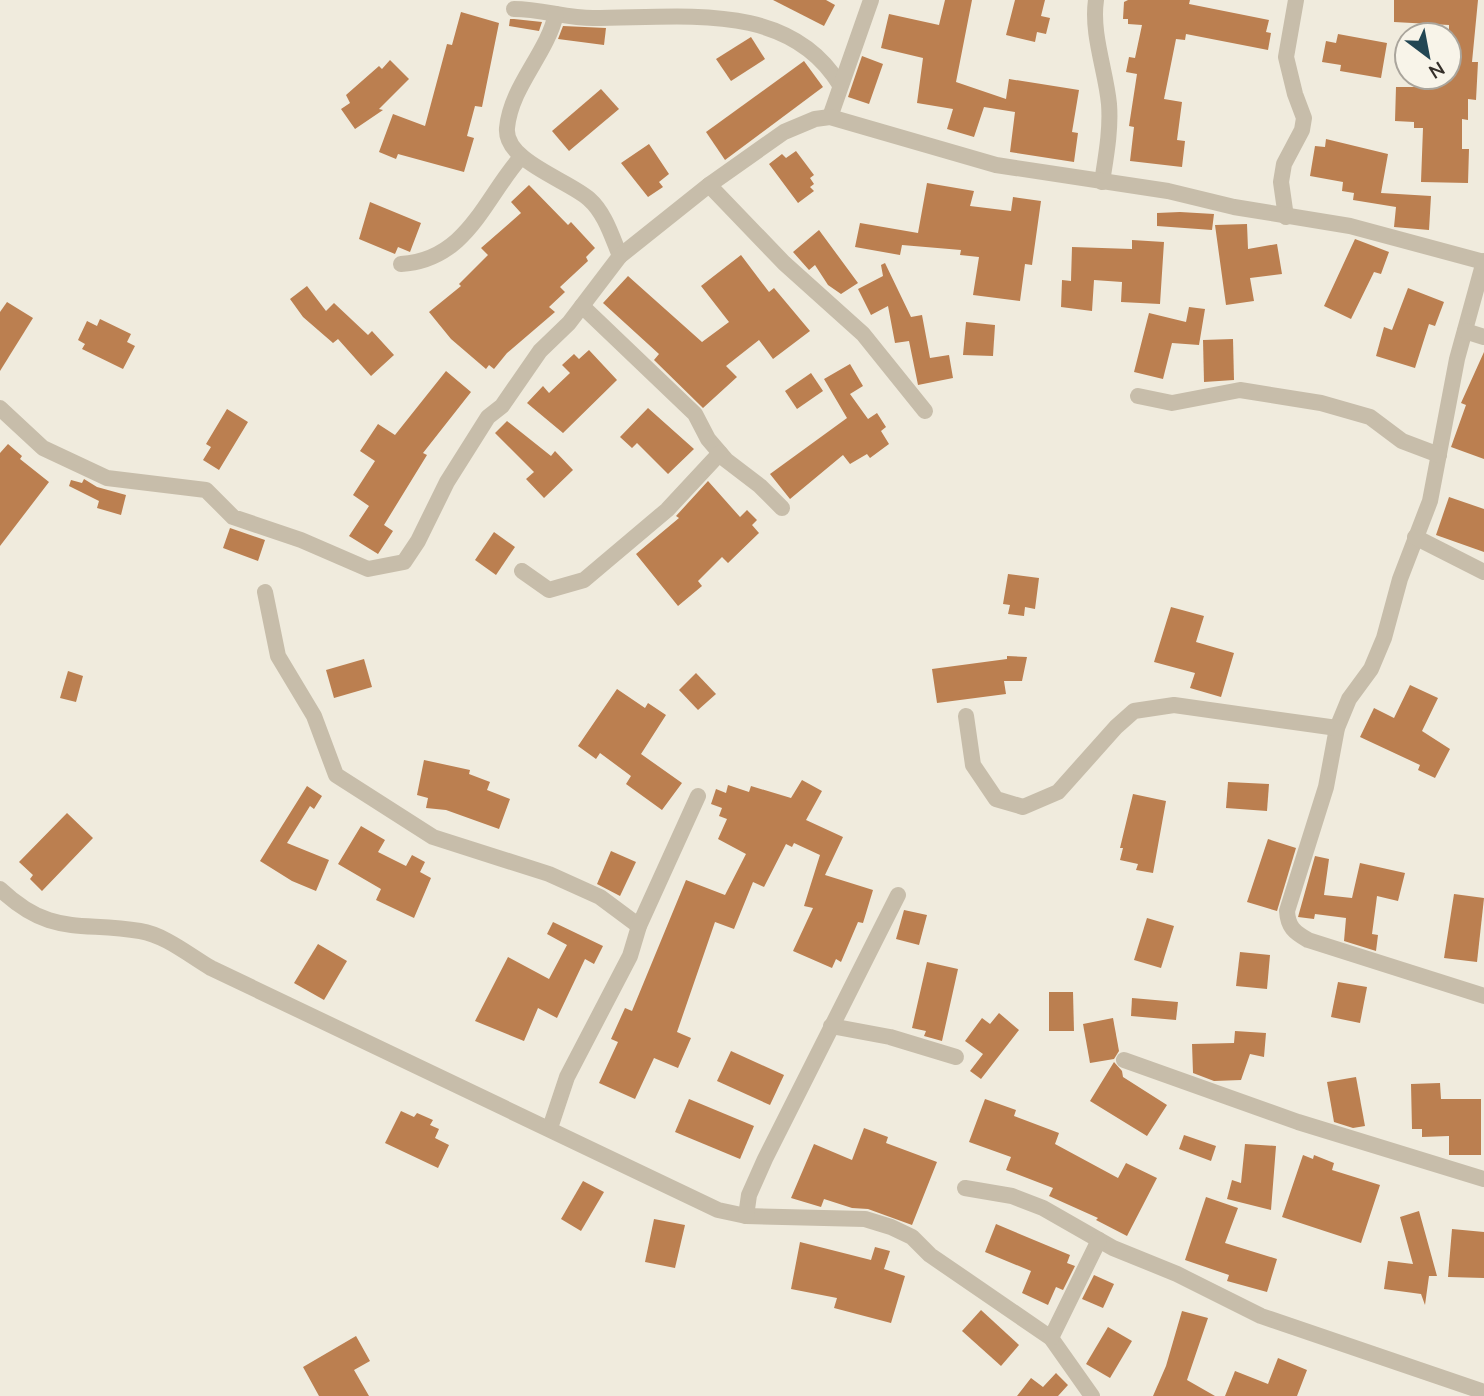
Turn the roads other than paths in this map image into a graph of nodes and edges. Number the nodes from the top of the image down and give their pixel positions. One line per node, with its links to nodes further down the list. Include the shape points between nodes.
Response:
1 (870, 0): 6 (street)
2 (1096, 0): 9 (street, via 1109,107)
3 (1296, 0): 11 (street, via 1286,57 1304,118 1283,173)
4 (514, 9): 5 (street)
5 (556, 14): 6 (street, via 589,18 732,15 794,35 828,64); 8 (street, via 506,131)
6 (840, 85): 7 (street)
7 (830, 117): 9 (street, via 996,164); 10 (street, via 784,132)
8 (521, 157): 12 (street, via 589,199 604,219); 14 (street, via 467,234 435,255)
9 (1102, 182): 11 (street)
10 (709, 184): 12 (street); 20 (street, via 784,263 863,334)
11 (1286, 217): 13 (street, via 1350,226)
12 (620, 256): 15 (street)
13 (1484, 262): 16 (street)
14 (401, 264)
15 (582, 306): 19 (street, via 540,351 502,406 488,417 404,562 387,567 368,569 233,517 206,490 107,478 43,447); 21 (street, via 695,414)
16 (1465, 331): 17 (street); 22 (street)
17 (1484, 337)
18 (1138, 396): 22 (street, via 1172,403 1240,390 1321,403 1370,417 1402,441)
19 (0, 408)
20 (925, 411)
21 (720, 453): 23 (street); 25 (street, via 667,510 583,580 550,590)
22 (1439, 455): 24 (street, via 1430,501)
23 (782, 508)
24 (1415, 537): 26 (street); 29 (street, via 1380,648)
25 (522, 571)
26 (1484, 572)
27 (265, 592): 33 (street, via 278,656 314,716 336,775 433,837 549,874 600,897)
28 (966, 716): 29 (street, via 973,765 996,799 1023,807 1058,792 1134,711 1174,705)
29 (1337, 728): 34 (street, via 1326,787 1290,900 1288,923 1308,940)
30 (698, 796): 33 (street)
31 (0, 889): 38 (street, via 29,913 60,925 156,936 211,968)
32 (898, 895): 35 (street)
33 (639, 926): 38 (street, via 630,956 566,1077)
34 (1484, 996)
35 (831, 1026): 36 (street, via 890,1037); 41 (street, via 765,1159)
36 (956, 1057)
37 (1124, 1060): 39 (street, via 1298,1122)
38 (550, 1128): 41 (street, via 718,1210)
39 (1484, 1179)
40 (965, 1188): 42 (street, via 1012,1196 1043,1208)
41 (746, 1216): 43 (street, via 865,1219 891,1227 912,1237 930,1255)
42 (1099, 1240): 43 (street); 44 (street, via 1261,1316)
43 (1051, 1338): 45 (street)
44 (1484, 1391)
45 (1092, 1396)

